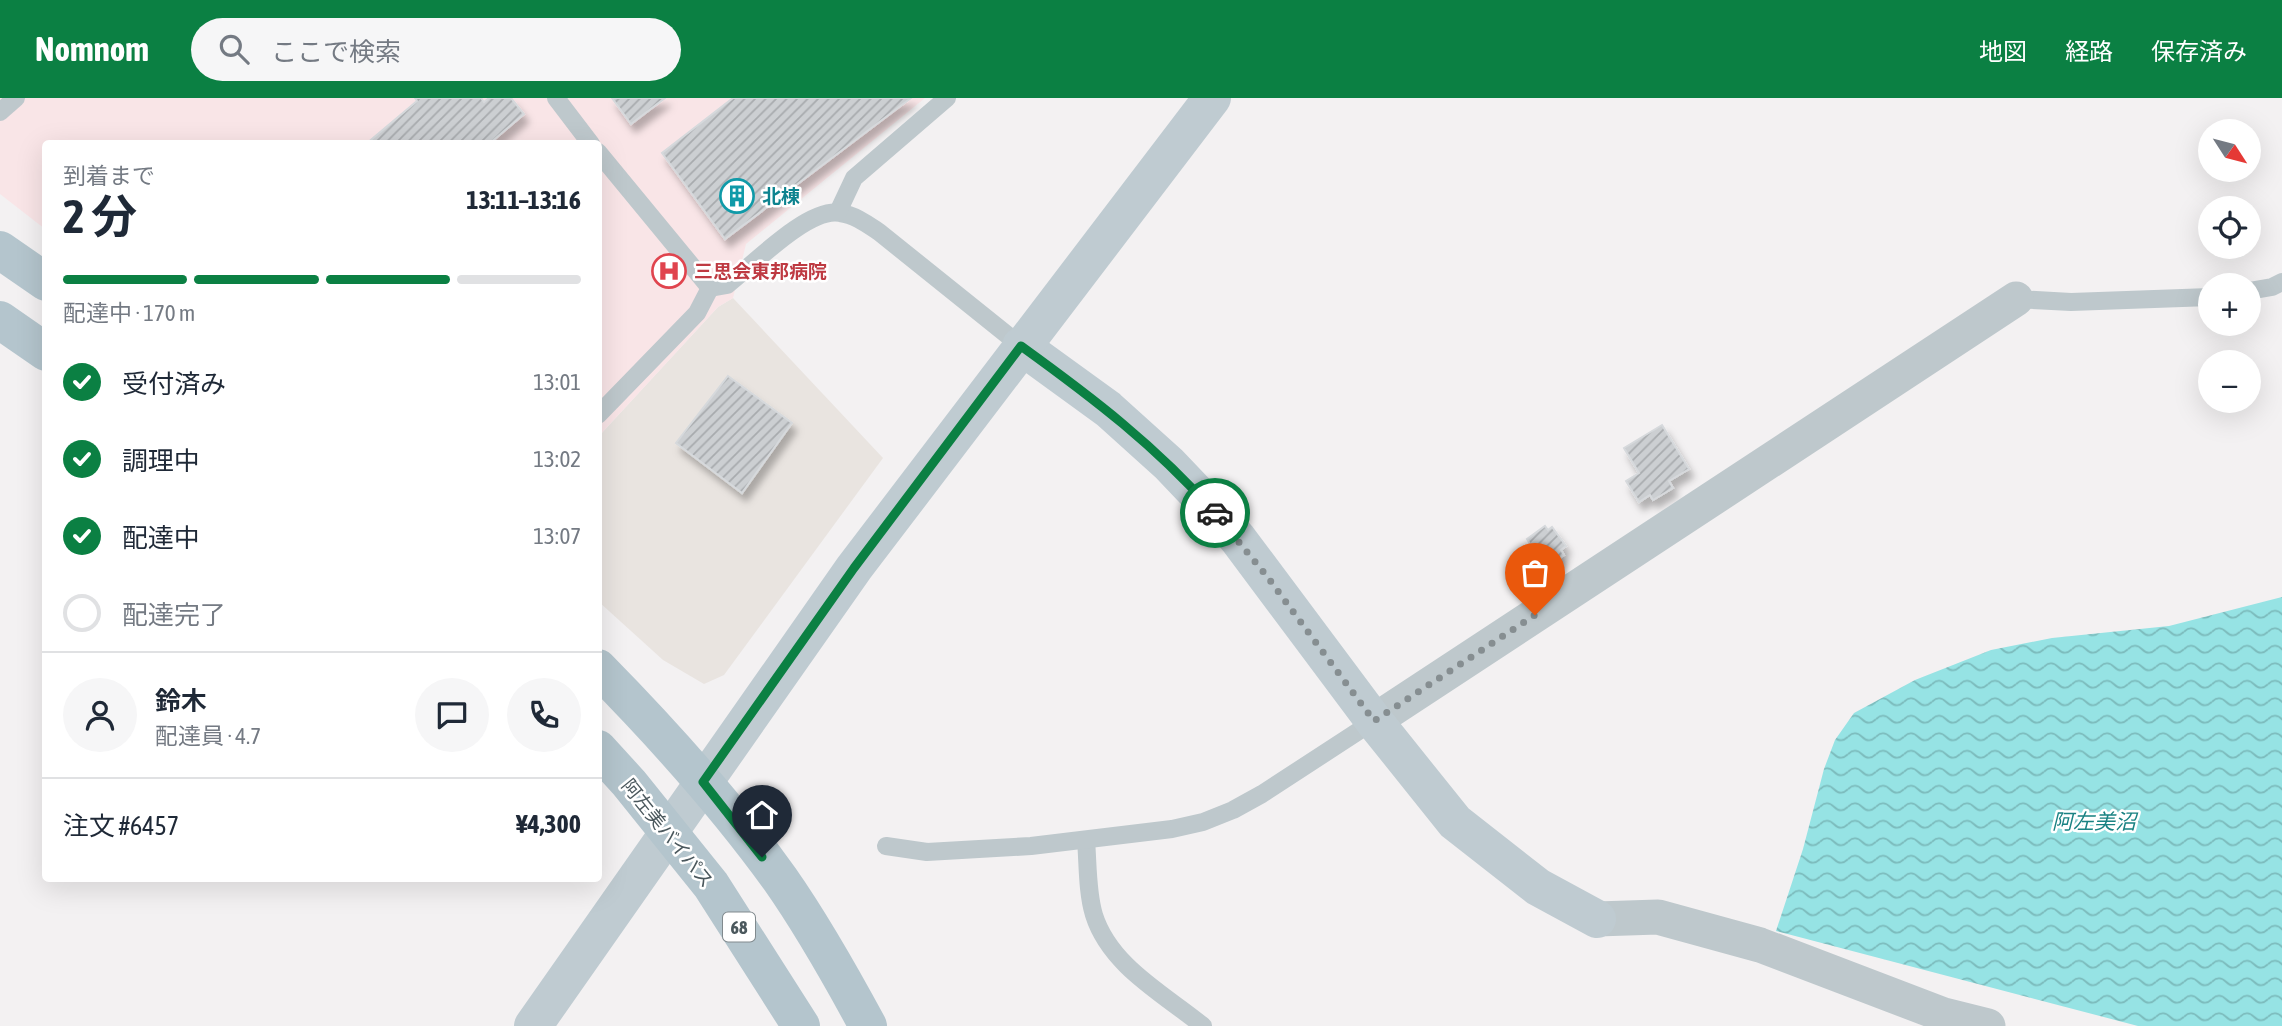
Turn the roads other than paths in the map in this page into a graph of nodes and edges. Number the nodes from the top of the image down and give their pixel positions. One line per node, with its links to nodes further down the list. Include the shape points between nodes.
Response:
1 (16, 98): 5 (lane)
2 (556, 98): 6 (lane)
3 (947, 98): 8 (lane, via 854,178)
4 (1212, 98): 17 (street)
5 (0, 112)
6 (588, 140)
7 (602, 157): 12 (lane)
8 (838, 212): 12 (lane, via 806,220 727,285); 17 (lane, via 868,225)
9 (0, 250): 10 (main road)
10 (42, 279)
11 (2282, 282): 13 (lane)
12 (710, 288): 19 (lane, via 697,313)
13 (2261, 289)
14 (2198, 297): 15 (lane)
15 (2015, 299): 21 (street)
16 (0, 320): 18 (main road)
17 (1021, 346): 21 (street, via 1108,409 1210,507); 23 (street, via 854,568)
18 (42, 349)
19 (602, 411)
20 (602, 672): 23 (main road)
21 (1374, 721): 25 (lane, via 1233,810 1172,829); 27 (street, via 1455,822 1538,887)
22 (602, 754): 24 (main road, 阿左美バイパス / 68)
23 (703, 782): 24 (street); 31 (main road, via 779,878 823,944)
24 (669, 833): 29 (street); 30 (main road, 阿左美バイパス / 68, via 734,918)
25 (1086, 840): 26 (lane, via 927,852); 32 (lane, via 1093,912 1112,950)
26 (886, 846)
27 (1597, 919): 28 (street, via 1658,917 1760,945)
28 (1943, 1020): 33 (street)
29 (533, 1026)
30 (801, 1026)
31 (868, 1026)
32 (1203, 1026)
33 (1988, 1026)

